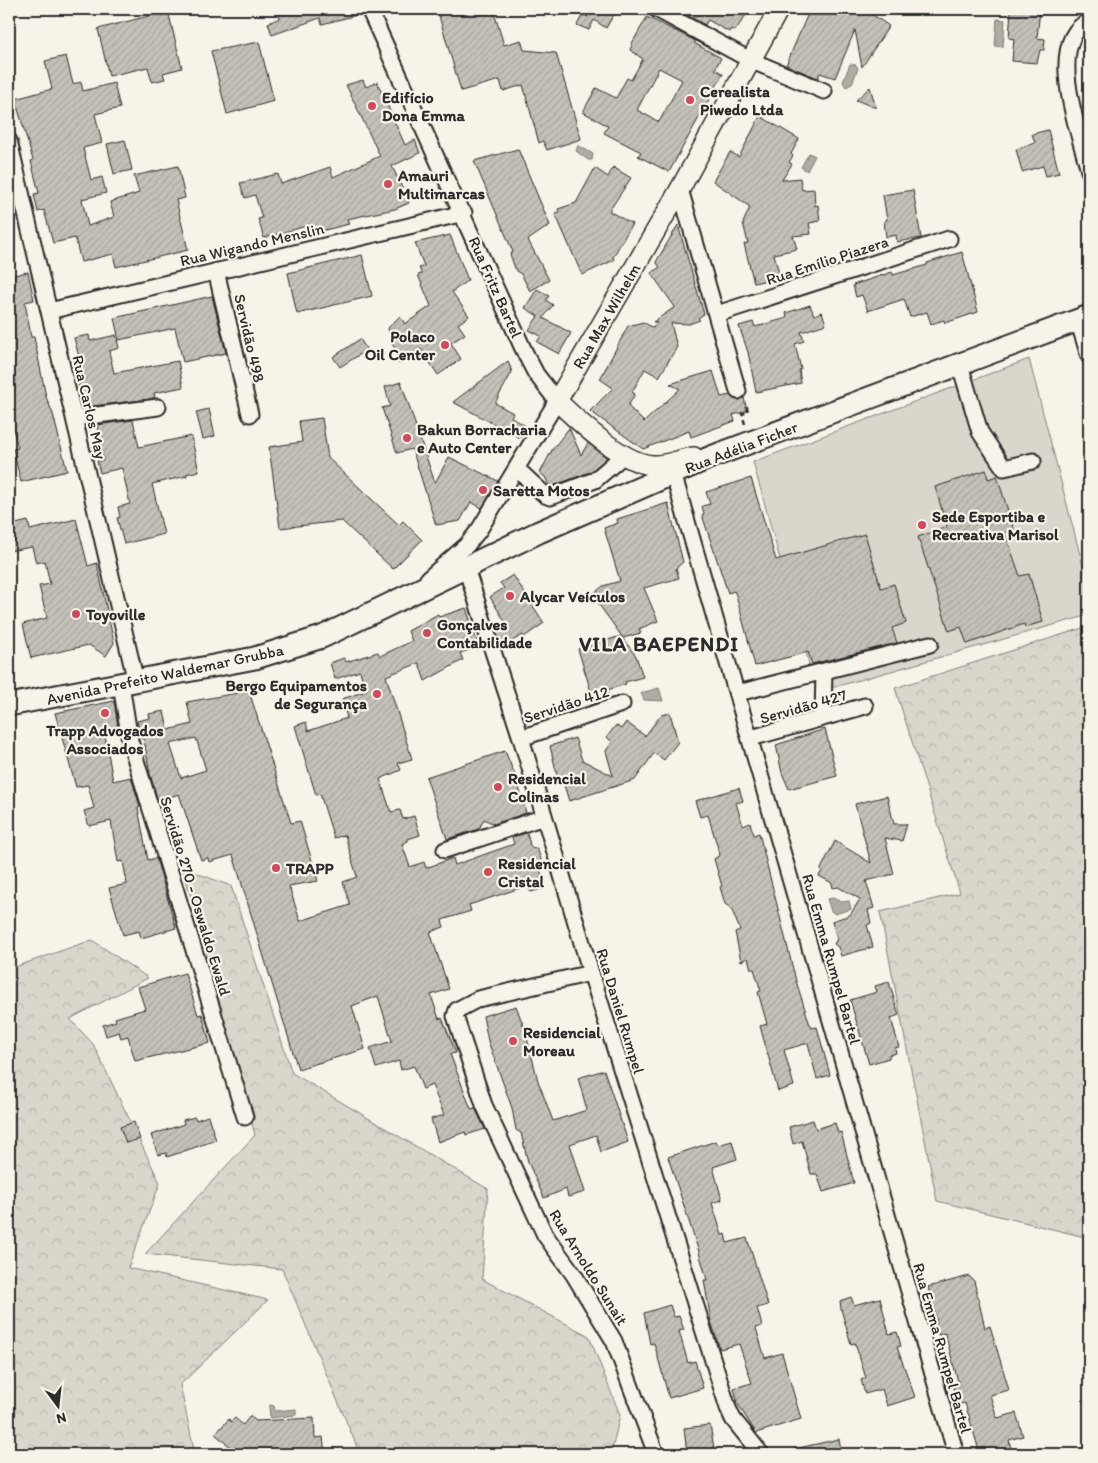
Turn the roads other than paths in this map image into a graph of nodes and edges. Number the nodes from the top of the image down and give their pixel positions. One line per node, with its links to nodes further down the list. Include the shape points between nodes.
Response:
1 (369, 9): 10 (street, Rua Fritz Bartel)
2 (656, 9): 5 (street)
3 (779, 9): 5 (main road, Rua Max Wilhelm)
4 (1089, 21): 8 (street, via 1073,34 1068,44 1067,64 1068,85)
5 (750, 60): 6 (street); 9 (main road, Rua Max Wilhelm)
6 (824, 91)
7 (9, 141): 13 (street, Rua Carlos May)
8 (1089, 171)
9 (680, 189): 14 (street); 19 (main road, Rua Max Wilhelm)
10 (464, 213): 12 (street, Rua Wigando Menslin); 19 (street, Rua Fritz Bartel, via 525,353 536,374)
11 (949, 239): 14 (street, Rua Emílio Piazera)
12 (216, 271): 13 (street, Rua Wigando Menslin); 21 (street, Servidão 498)
13 (49, 311): 22 (street, Rua Carlos May)
14 (717, 314): 18 (street)
15 (1084, 318): 16 (street); 17 (highway, Rua Adélia Ficher)
16 (1089, 356)
17 (960, 365): 24 (highway, Rua Adélia Ficher); 25 (street, via 980,432 999,462 1004,468)
18 (738, 391)
19 (557, 400): 23 (main road, Rua Fritz Bartel); 26 (street, Rua Max Wilhelm)
20 (158, 407): 22 (street)
21 (250, 414)
22 (75, 418): 32 (street, Rua Carlos May)
23 (625, 454): 24 (main road, Rua Fritz Bartel, via 652,465 692,457); 26 (street, via 595,480 550,497)
24 (711, 457): 27 (highway, Rua Adélia Ficher)
25 (1033, 461)
26 (517, 469): 29 (street, Rua Max Wilhelm, via 467,545)
27 (674, 473): 28 (highway, Rua Adélia Ficher); 33 (street, Rua Emma Rumpel Bartel)
28 (466, 568): 29 (highway, Rua Adélia Ficher); 38 (street, Rua Daniel Rumpel)
29 (402, 600): 32 (highway, Avenida Prefeito Waldemar Grubba, via 289,649)
30 (930, 644): 31 (street)
31 (824, 671): 33 (street); 37 (street)
32 (128, 683): 35 (highway, Avenida Prefeito Waldemar Grubba); 43 (street, Servidão 270 - Oswaldo Ewald, via 130,741)
33 (738, 693): 39 (street, Rua Emma Rumpel Bartel)
34 (622, 704): 38 (street, Servidão 412)
35 (9, 705)
36 (865, 706): 37 (street, Servidão 427)
37 (823, 718): 39 (street, Servidão 427)
38 (521, 738): 40 (street, Rua Daniel Rumpel)
39 (751, 738): 46 (street, Rua Emma Rumpel Bartel)
40 (544, 817): 41 (street); 42 (street, Rua Daniel Rumpel)
41 (445, 850)
42 (591, 973): 44 (street, Rua Arnoldo Sunait, via 478,999 457,1010 455,1016 484,1105 545,1235 614,1341); 45 (street, Rua Daniel Rumpel, via 728,1408 733,1420)
43 (245, 1117)
44 (656, 1454)
45 (761, 1454)
46 (956, 1454)

